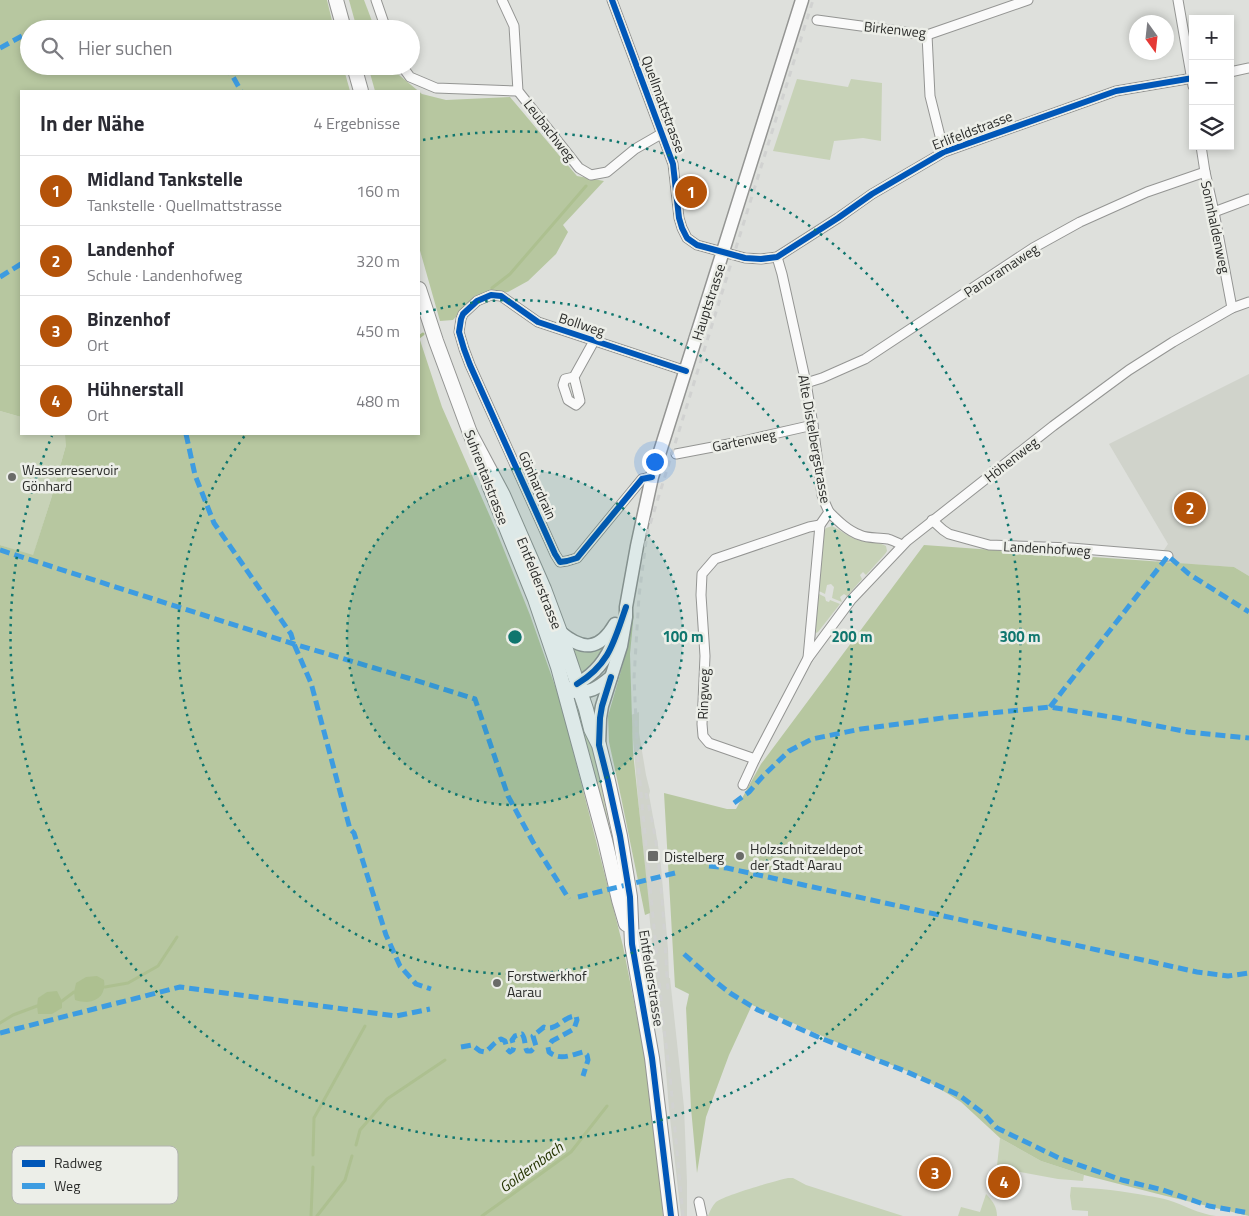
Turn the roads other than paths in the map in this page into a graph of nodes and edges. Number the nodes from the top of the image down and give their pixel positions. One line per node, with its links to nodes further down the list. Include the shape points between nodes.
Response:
1 (336, 0): 8 (main road)
2 (376, 0): 9 (street)
3 (502, 0): 19 (street, Leubachweg, via 514,26)
4 (612, 0): 20 (street, Quellmattstrasse)
5 (802, 0): 26 (main road, Hauptstrasse)
6 (1028, 0): 11 (street, Birkenweg)
7 (1178, 0): 12 (street)
8 (342, 20)
9 (383, 20)
10 (817, 20): 11 (street, Birkenweg)
11 (927, 35): 22 (street, via 930,96)
12 (1189, 64)
13 (1249, 68): 14 (street)
14 (1234, 71)
15 (357, 75): 18 (main road)
16 (409, 75): 19 (street, via 436,88)
17 (1189, 81): 22 (street, Erlifeldstrasse, via 1116,91)
18 (362, 90)
19 (518, 91): 20 (street, Leubachweg, via 579,168 591,174 607,172 635,149)
20 (661, 134): 26 (street, Quellmattstrasse, via 673,164 679,218 687,238 697,245)
21 (1202, 150): 23 (street, Sonnhaldenweg)
22 (944, 152): 27 (street, Erlifeldstrasse, via 872,194)
23 (1205, 172): 25 (street, Sonnhaldenweg); 35 (street, Panoramaweg, via 1147,192 1080,222 1033,248 865,359)
24 (1249, 199): 25 (street)
25 (1214, 212): 31 (street, Sonnhaldenweg)
26 (724, 252): 27 (street, Erlifeldstrasse, via 745,258); 33 (main road, Hauptstrasse)
27 (777, 257): 35 (street, Alte Distelbergstrasse)
28 (420, 292): 37 (main road, Suhrentalstrasse)
29 (477, 301): 32 (street, Bollweg, via 491,295 501,296 538,322); 39 (street, Gönhardrain, via 461,319 459,332 464,349 560,562 576,558 642,479)
30 (1249, 302): 31 (street, Höhenweg)
31 (1232, 308): 41 (street, Höhenweg, via 1129,370)
32 (594, 341): 33 (street, Bollweg); 34 (street, Bollweg)
33 (686, 371): 39 (main road, Hauptstrasse)
34 (574, 377)
35 (806, 383): 36 (street, Alte Distelbergstrasse)
36 (813, 425): 38 (street, Gartenweg); 40 (street, Alte Distelbergstrasse, via 822,495)
37 (470, 433): 46 (main road, Entfelderstrasse, via 503,495); 50 (main road, Suhrentalstrasse, via 535,599)
38 (676, 454)
39 (652, 477): 45 (main road, Hauptstrasse)
40 (829, 512): 42 (street, Alte Distelbergstrasse); 43 (street, via 849,530 860,535 888,539)
41 (932, 520): 43 (street, Höhenweg); 44 (street, Landenhofweg, via 949,534 989,545)
42 (820, 525): 47 (street, Alte Distelbergstrasse); 52 (street, Ringweg, via 715,559 702,574 703,736 710,743)
43 (902, 545): 47 (street, Höhenweg, via 850,600)
44 (1168, 556)
45 (626, 607): 46 (main road, via 602,641 587,646); 48 (main road, via 621,646); 49 (main road, via 604,661)
46 (560, 632): 49 (main road, Entfelderstrasse)
47 (808, 658): 52 (street, Alte Distelbergstrasse)
48 (611, 676): 49 (main road, via 594,690); 51 (main road, via 602,706)
49 (578, 688): 50 (main road); 51 (main road, Entfelderstrasse)
50 (565, 692): 54 (main road, Entfelderstrasse)
51 (599, 745): 54 (main road, Entfelderstrasse, via 620,836 630,897)
52 (755, 759): 53 (street, Alte Distelbergstrasse)
53 (744, 785)
54 (632, 944): 56 (main road, Entfelderstrasse, via 652,1058)
55 (699, 1202): 57 (street)
56 (671, 1216)
57 (702, 1216)

